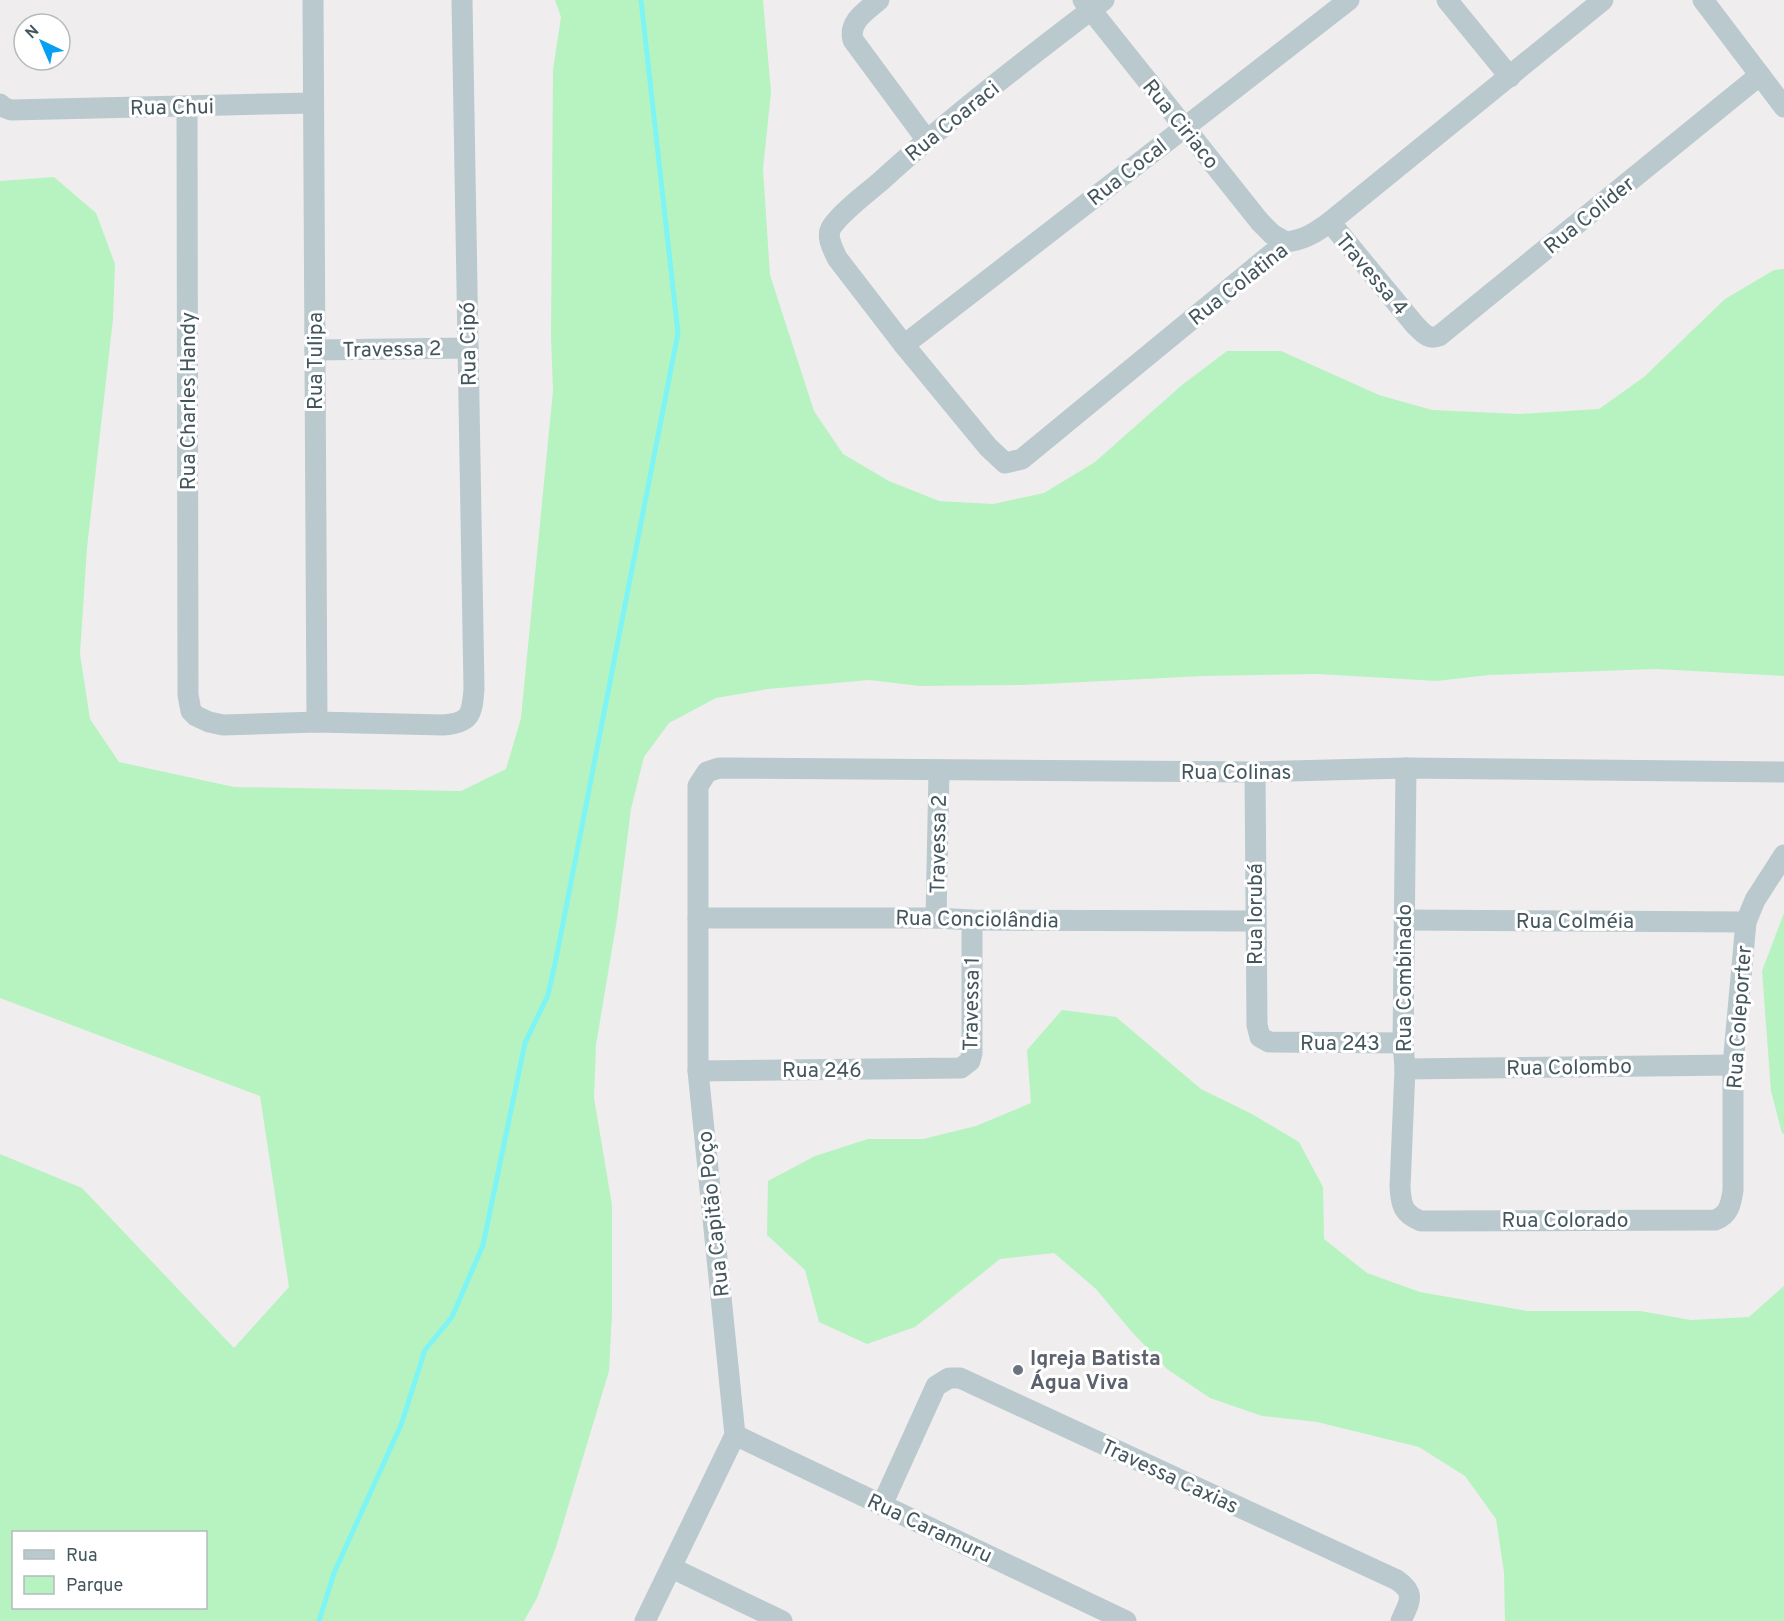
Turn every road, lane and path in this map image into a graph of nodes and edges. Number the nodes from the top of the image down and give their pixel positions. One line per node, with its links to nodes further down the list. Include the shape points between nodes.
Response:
1 (313, 0): 11 (street, Rua Tulipa)
2 (462, 0): 21 (street, Rua Cipó)
3 (879, 0): 16 (street, via 852,26 853,40)
4 (1349, 0): 15 (street, Rua Cocal)
5 (1447, 0): 10 (street)
6 (1603, 0): 10 (street, Rua Colatina)
7 (1703, 0): 9 (street)
8 (1093, 3): 15 (street, Rua Ciriaco); 16 (street, Rua Coaraci)
9 (1760, 75): 14 (street); 19 (street, Rua Colider, via 1447,332 1429,338)
10 (1510, 77): 17 (street, Rua Colatina)
11 (314, 103): 13 (street, Rua Chui); 22 (street, Rua Tulipa)
12 (0, 104): 13 (street, Rua Chui, via 12,110)
13 (187, 106): 23 (street, Rua Charles Handy, via 191,711 202,720 223,725)
14 (1784, 107)
15 (1184, 128): 18 (street, Rua Ciriaco, via 1260,222); 20 (street, Rua Cocal)
16 (926, 140): 20 (street, Rua Coaraci, via 830,232 837,258)
17 (1330, 222): 18 (street, Rua Colatina, via 1313,235); 19 (street, Travessa 4)
18 (1286, 242): 20 (street, Rua Colatina, via 1022,459 1005,464)
19 (1415, 325)
20 (904, 345)
21 (468, 348): 22 (street, Travessa 2); 23 (street, Rua Cipó, via 473,708 465,720 453,724)
22 (315, 350): 23 (street, Rua Tulipa)
23 (317, 722)
24 (1406, 768): 26 (street, Rua Colinas); 27 (street, Rua Colinas); 33 (street, Rua Combinado)
25 (939, 771): 26 (street, Rua Colinas); 28 (street, Rua Colinas, via 719,768 703,775); 31 (street, Travessa 2)
26 (1256, 772): 34 (street, Rua Iorubá)
27 (1784, 772)
28 (698, 786): 30 (street, Rua Capitão Poço)
29 (1784, 855): 35 (street, Rua Coleporter, via 1755,900)
30 (698, 918): 31 (street, Rua Conciolândia); 41 (street, Rua Capitão Poço)
31 (936, 918): 32 (street, Rua Conciolândia)
32 (972, 920): 34 (street, Rua Conciolândia); 39 (street, Travessa 1, via 972,1053 970,1061 961,1068)
33 (1404, 920): 35 (street, Rua Colméia); 37 (street, Rua Combinado)
34 (1255, 921): 36 (street, Rua Iorubá, via 1257,1031 1264,1041)
35 (1746, 922): 38 (street, Rua Coleporter)
36 (1277, 1042): 37 (street, Rua 243)
37 (1403, 1043): 40 (street, Rua Combinado)
38 (1733, 1065): 40 (street, Rua Colombo); 43 (street, Rua Coleporter)
39 (945, 1069): 41 (street, Rua 246)
40 (1405, 1069): 42 (street, Rua Combinado)
41 (698, 1071): 44 (street, Rua Capitão Poço)
42 (1400, 1187): 43 (street, Rua Colorado, via 1406,1212 1421,1221 1715,1220 1727,1213)
43 (1734, 1190)
44 (735, 1435): 45 (street, Rua Caramuru); 46 (street)
45 (882, 1505): 49 (street, Rua Caramuru); 50 (street, Travessa Caxias, via 936,1386 945,1379 960,1378 1407,1586 1410,1601)
46 (672, 1568): 47 (street); 48 (street)
47 (645, 1621)
48 (782, 1621)
49 (1126, 1621)
50 (1401, 1621)

